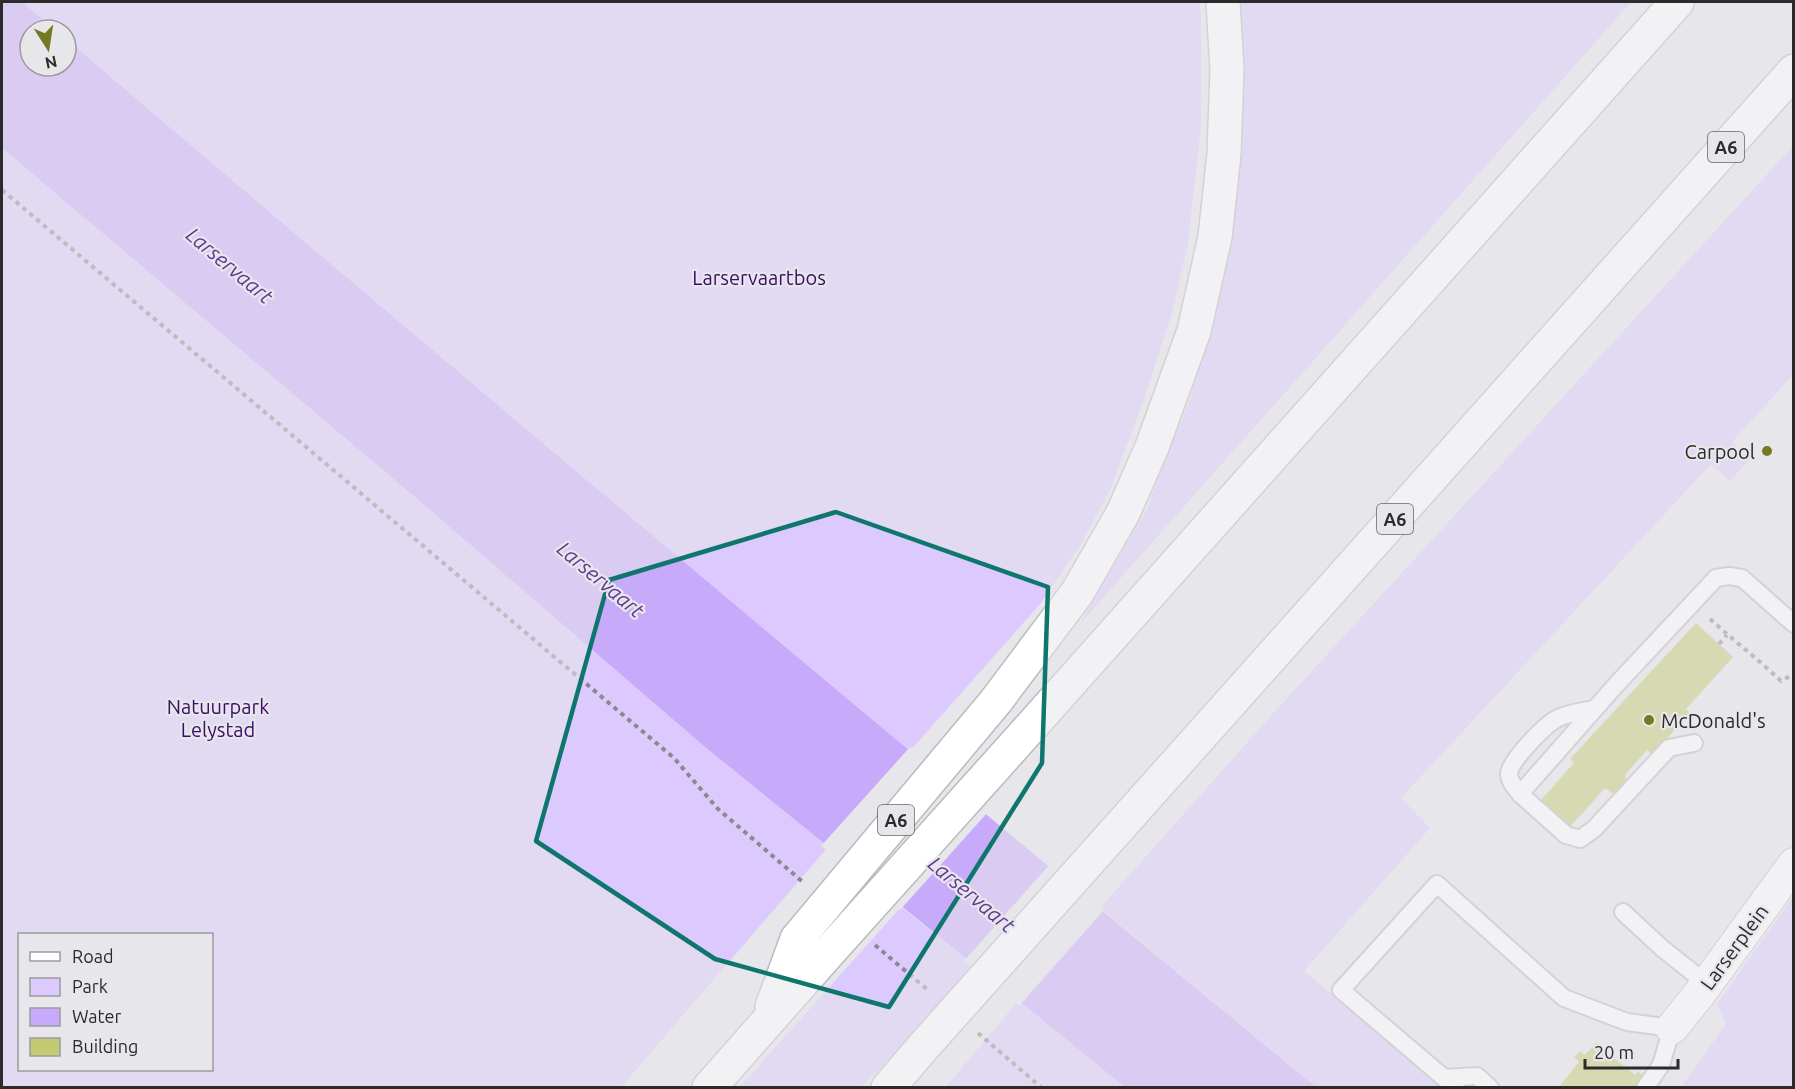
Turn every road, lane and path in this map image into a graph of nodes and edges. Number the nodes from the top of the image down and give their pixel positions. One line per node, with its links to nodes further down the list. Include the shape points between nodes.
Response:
1 (1223, 2): 19 (highway, A6, bridge, via 1227,70 1224,154 1215,237 1194,331 1152,447 1123,513 1077,593 996,701 797,939)
2 (1677, 2): 19 (highway, A6, bridge)
3 (1794, 71): 24 (highway, A6, bridge)
4 (2, 190): 14 (path, via 674,758 718,808)
5 (1708, 617): 7 (path)
6 (1794, 624): 10 (lane, via 1742,578 1716,578)
7 (1727, 635): 8 (path); 9 (path, via 1781,681)
8 (1719, 644)
9 (1794, 674)
10 (1595, 709): 12 (lane); 12 (lane, via 1557,719 1526,747 1509,773)
11 (1694, 743): 12 (lane, via 1669,748 1594,830 1580,839 1566,835)
12 (1520, 794)
13 (1794, 864): 17 (street, Larserplein)
14 (805, 885)
15 (1623, 912): 17 (lane)
16 (866, 937): 18 (path)
17 (1707, 984): 21 (street, Larserplein)
18 (937, 997)
19 (766, 1024): 23 (highway, A6)
20 (972, 1027): 25 (path)
21 (1672, 1028): 22 (lane, via 1627,1022 1564,998 1437,884 1341,990); 27 (lane, via 1661,1065)
22 (1450, 1083): 26 (lane, via 1477,1076)
23 (710, 1088)
24 (888, 1088)
25 (1042, 1088)
26 (1490, 1088)
27 (1645, 1088)

